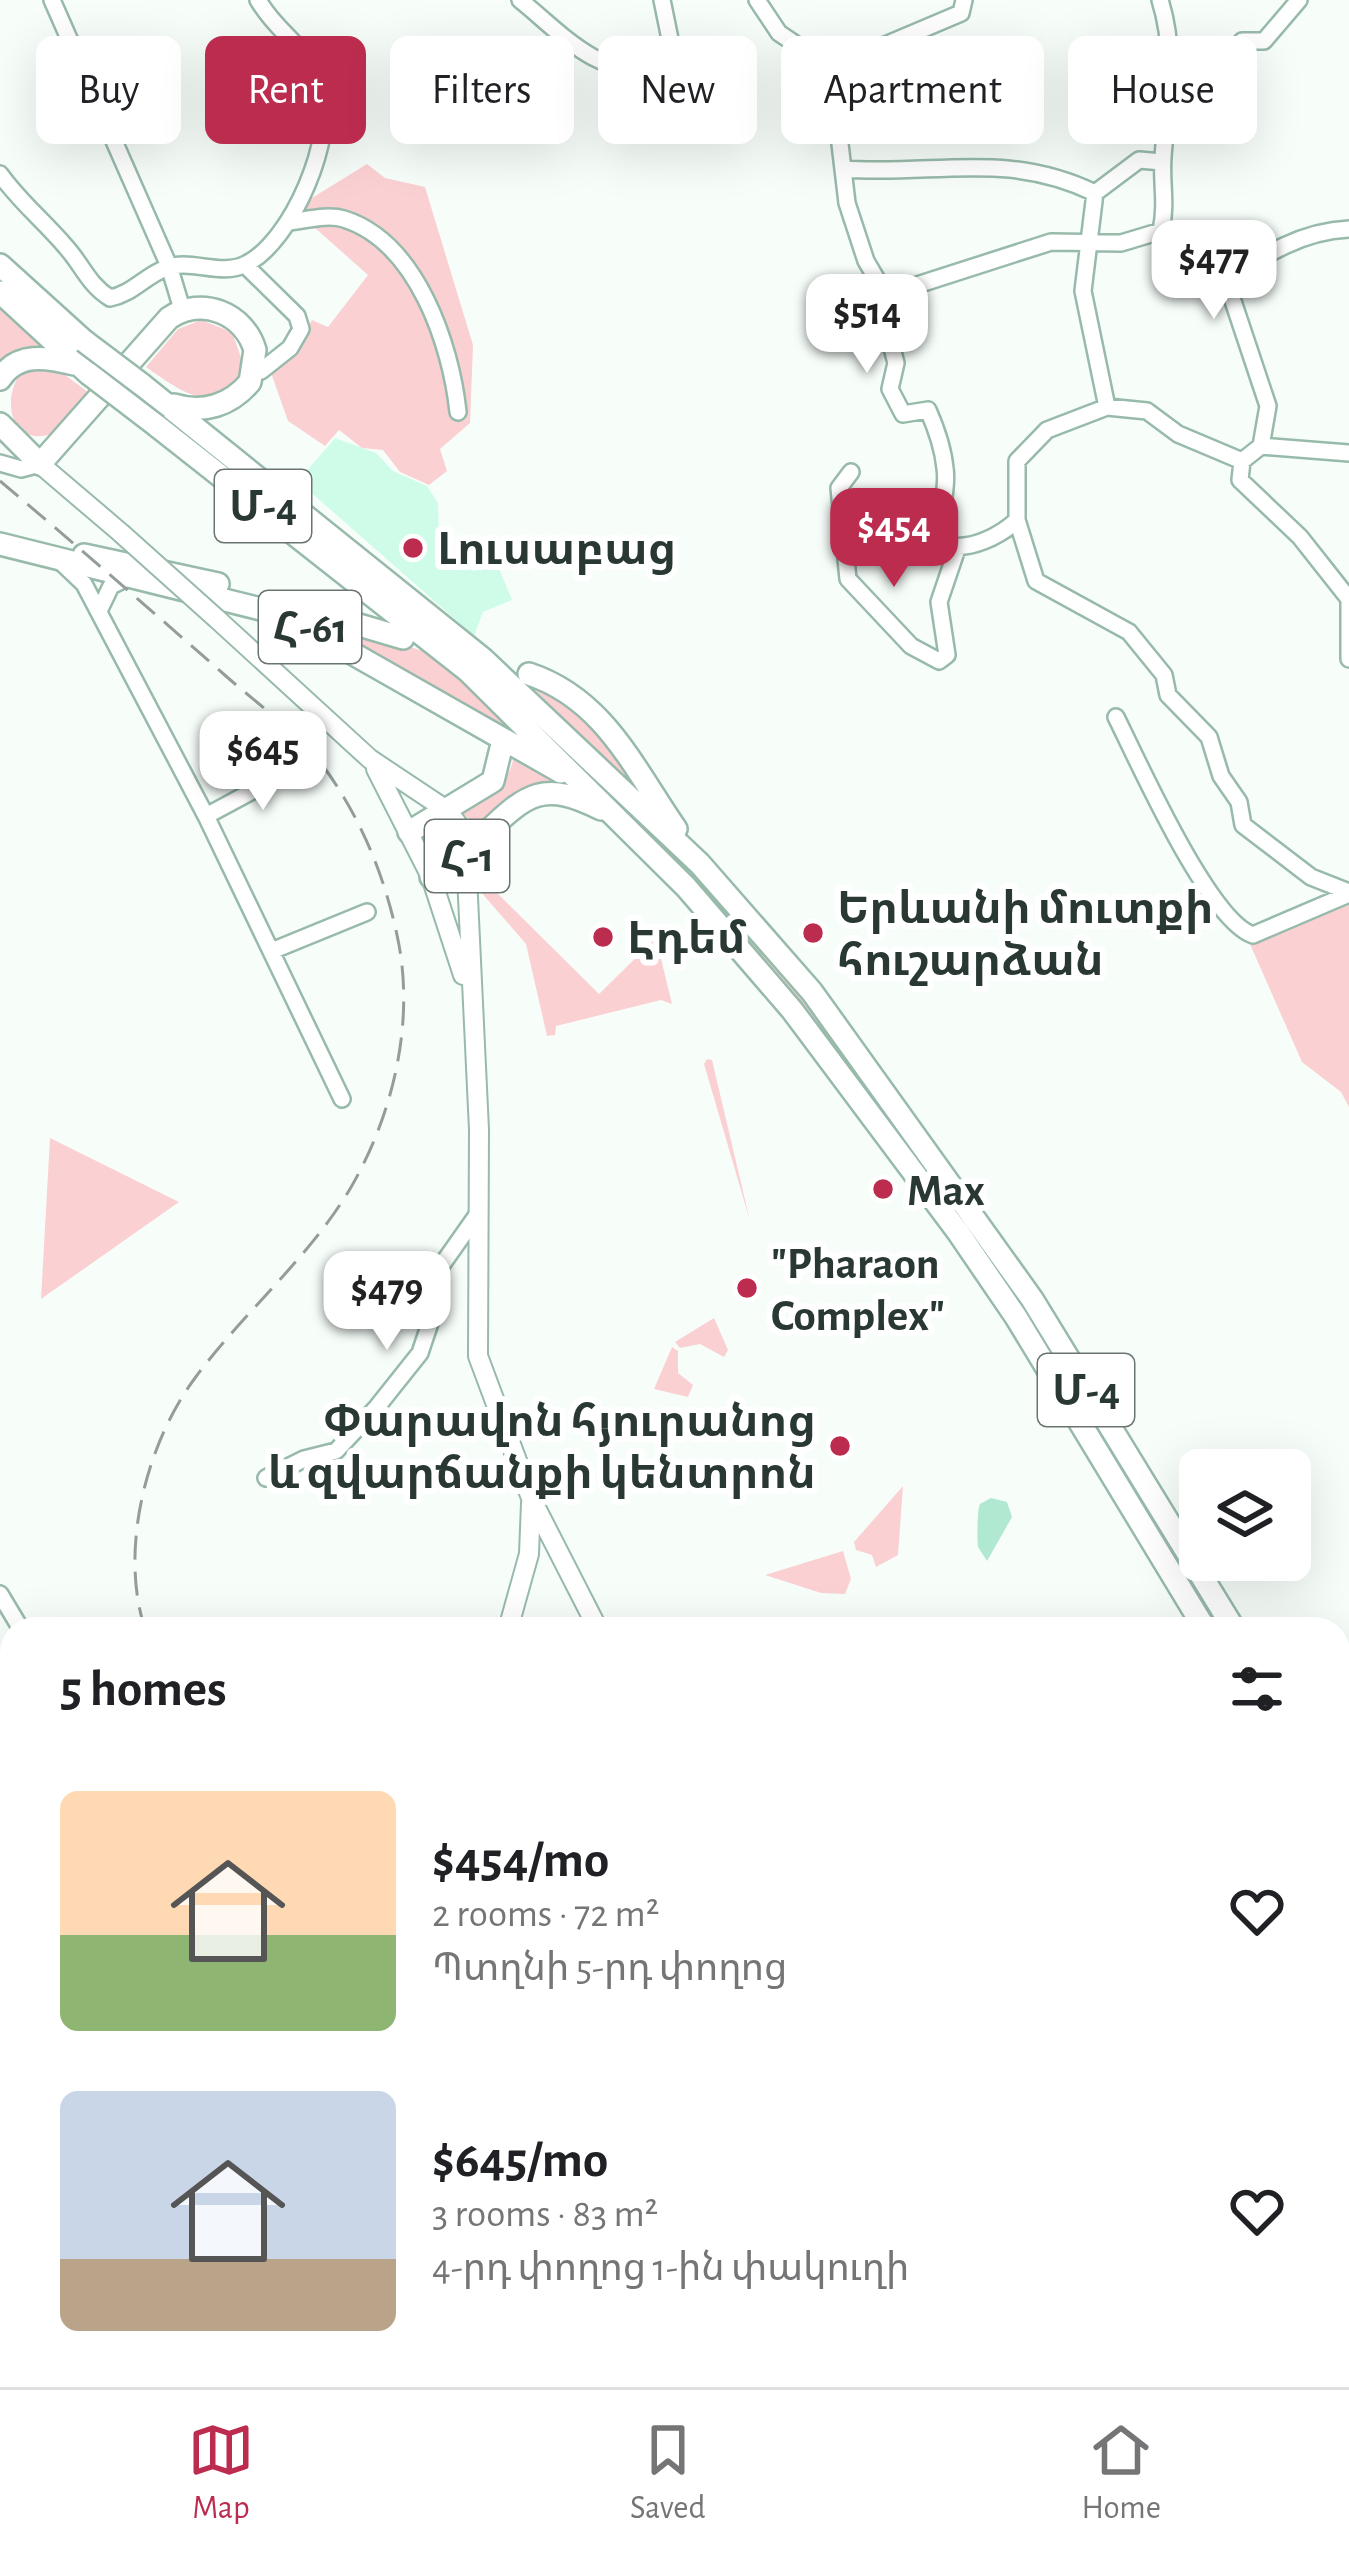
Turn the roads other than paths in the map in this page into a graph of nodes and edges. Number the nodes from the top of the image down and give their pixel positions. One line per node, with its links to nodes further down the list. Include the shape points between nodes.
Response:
1 (52, 0): 25 (street)
2 (258, 0): 19 (street, via 304,49 326,114)
3 (520, 0): 4 (street, via 590,56 632,71 652,68 670,39)
4 (662, 0)
5 (757, 0): 9 (street)
6 (964, 0): 10 (street, via 961,13)
7 (1160, 0): 11 (street)
8 (1299, 0): 12 (street)
9 (783, 36)
10 (907, 36)
11 (1167, 36)
12 (1257, 41)
13 (841, 144): 16 (street)
14 (1165, 144): 15 (street)
15 (1162, 162): 18 (street, via 1139,160); 21 (street, via 1168,195)
16 (843, 169): 18 (street, via 902,173 973,163); 28 (street, via 866,262)
17 (0, 174): 25 (street, via 110,298)
18 (1095, 193): 22 (street)
19 (289, 222): 24 (street); 35 (street, via 337,217 391,248 450,350)
20 (1349, 229): 26 (street, via 1322,230 1258,258)
21 (1161, 231): 22 (street, via 1121,243); 26 (street, via 1175,250)
22 (1085, 239): 28 (street, via 1051,242); 34 (street, via 1083,291)
23 (0, 265): 33 (highway, Մ-4, bridge)
24 (245, 265): 25 (street); 30 (street, via 301,328 290,347 261,371)
25 (169, 266): 29 (street)
26 (1227, 283): 37 (street, via 1268,406)
27 (0, 292): 31 (highway, Մ-4)
28 (886, 295): 45 (street, via 882,310 896,363 890,388 904,414 928,410 935,426 947,475 939,522)
29 (182, 310): 30 (highway, via 237,320 251,338); 41 (highway)
30 (255, 367): 33 (highway, via 242,392 217,406 193,410)
31 (82, 369): 32 (highway, via 29,358); 57 (highway, Մ-4, bridge, via 468,671)
32 (0, 379)
33 (161, 400): 63 (highway, Մ-4, via 483,658)
34 (1107, 406): 39 (street, via 1147,412); 43 (street, via 1047,430 1017,461)
35 (458, 412)
36 (0, 424): 41 (highway, Հ-1)
37 (1262, 446): 38 (street); 39 (street)
38 (1349, 453)
39 (1242, 461): 48 (street, via 1240,480 1300,537)
40 (0, 463): 41 (street)
41 (40, 464): 55 (main road, Հ-1, bridge)
42 (850, 472): 45 (street, via 839,488 848,579 911,646 939,661 946,655 939,602)
43 (1017, 520): 45 (street, via 998,537); 65 (street, via 1036,581 1129,632 1153,658 1168,694 1208,737 1252,836)
44 (0, 542): 46 (highway, Հ-61); 50 (highway, Հ-61, via 193,577)
45 (956, 548)
46 (64, 564): 47 (highway, Հ-61); 49 (street)
47 (127, 578): 49 (street, via 111,586); 54 (highway, Հ-61, via 285,615)
48 (1349, 601): 51 (street)
49 (99, 611): 59 (street)
50 (403, 638)
51 (1349, 659)
52 (529, 674): 63 (highway, via 589,705)
53 (1116, 717): 65 (street, via 1179,842 1236,930 1253,935)
54 (503, 740): 57 (highway, Հ-61); 58 (highway, via 493,781)
55 (370, 759): 58 (main road, Հ-1); 61 (main road, Հ-1)
56 (297, 767): 59 (street)
57 (589, 788): 60 (highway, Մ-4)
58 (448, 812): 61 (highway); 62 (main road, Հ-1)
59 (206, 815): 67 (street)
60 (625, 826): 62 (highway, via 568,793 539,793); 75 (highway, Մ-4, via 792,1010 958,1232)
61 (409, 832): 64 (main road, Հ-1)
62 (468, 848): 64 (highway); 68 (main road, Հ-1)
63 (700, 864): 76 (highway, Մ-4, via 812,992 977,1218)
64 (430, 877): 68 (main road, Հ-1)
65 (1349, 893)
66 (367, 912): 67 (street)
67 (274, 950): 69 (street)
68 (472, 1002): 70 (main road, Հ-1)
69 (342, 1099)
70 (477, 1215): 71 (street, via 434,1276 434,1311 420,1353 377,1407 336,1451); 72 (main road, Հ-1, via 478,1356)
71 (266, 1478)
72 (531, 1498): 73 (main road, via 529,1555); 74 (main road, Հ-1)
73 (511, 1617)
74 (592, 1617)
75 (1197, 1617)
76 (1226, 1617)

